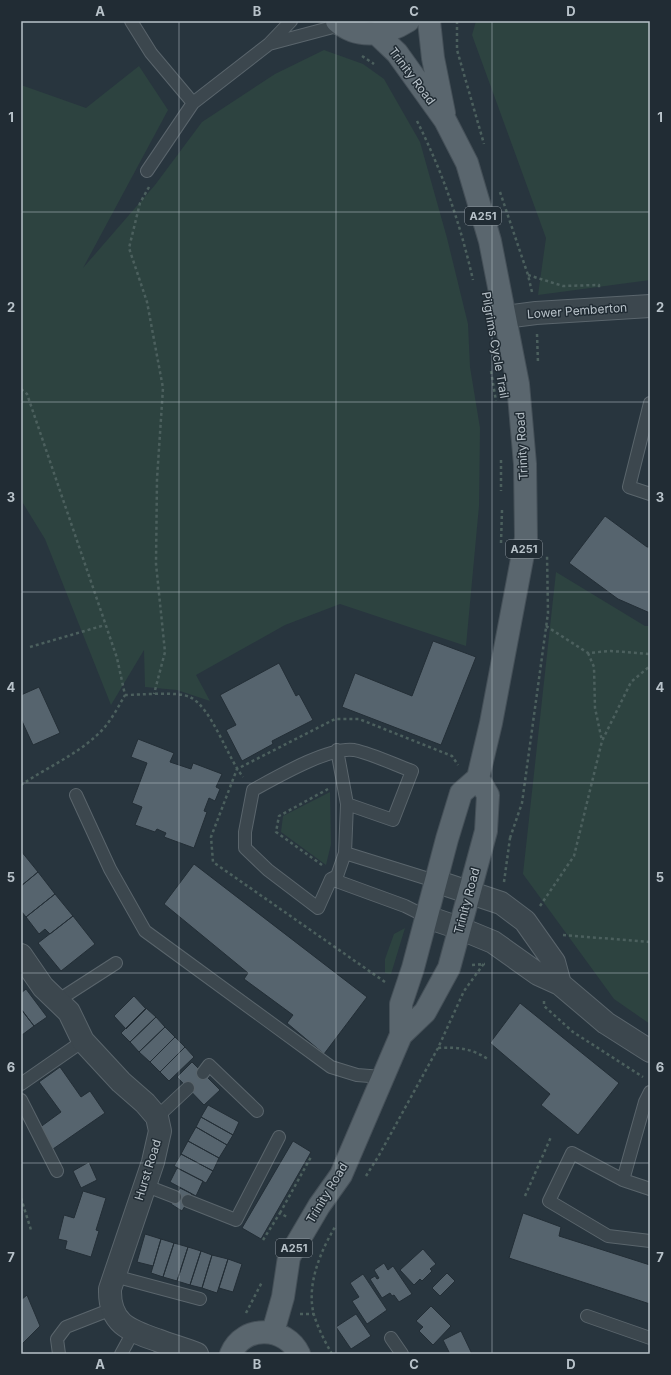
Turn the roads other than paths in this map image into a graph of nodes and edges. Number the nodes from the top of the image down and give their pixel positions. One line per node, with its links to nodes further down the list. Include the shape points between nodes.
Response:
1 (131, 21): 8 (lane, via 151,53)
2 (291, 21): 7 (lane)
3 (408, 21): 6 (main road, Trinity Road)
4 (429, 21): 9 (main road, Trinity Road / A251)
5 (344, 26): 6 (main road, Trinity Road); 7 (lane)
6 (377, 34): 9 (main road, Trinity Road / A251, via 397,53)
7 (269, 44): 8 (lane)
8 (193, 103): 10 (lane)
9 (445, 120): 12 (main road, Trinity Road / A251, via 466,163 488,234)
10 (147, 171)
11 (650, 306): 12 (street, Lower Pemberton, via 536,312)
12 (505, 317): 16 (main road, Trinity Road / A251, via 518,384 526,538 491,723)
13 (650, 403): 14 (lane, via 629,487)
14 (650, 494)
15 (337, 750): 18 (lane); 18 (lane, via 354,750 412,771 393,820); 20 (lane, via 283,773 253,790 245,832 245,848 268,870 318,908)
16 (469, 773): 21 (main road, Trinity Road / A251); 22 (main road, Trinity Road / A251, via 488,795 486,831)
17 (76, 796): 33 (lane, via 110,869 145,931 331,1067 357,1075)
18 (347, 804): 19 (lane)
19 (345, 853): 20 (lane); 21 (lane)
20 (334, 877): 23 (lane)
21 (435, 881): 22 (street); 23 (main road, Trinity Road / A251)
22 (470, 891): 24 (main road, Trinity Road / A251); 27 (street, via 501,902 525,921 554,962)
23 (427, 917): 24 (street); 29 (main road, Trinity Road / A251, via 400,1004)
24 (460, 928): 27 (street, via 493,942 538,974); 29 (main road, Trinity Road / A251, via 449,968 425,1012)
25 (21, 954): 28 (street, via 43,987)
26 (116, 963): 28 (lane)
27 (560, 984): 31 (street, via 606,1023)
28 (57, 1001): 30 (street, via 69,1012)
29 (401, 1035): 33 (main road, Trinity Road / A251)
30 (83, 1041): 34 (lane); 39 (street)
31 (650, 1051)
32 (203, 1073): 38 (lane, via 209,1065)
33 (382, 1077): 53 (main road, Trinity Road / A251, via 341,1175 289,1257)
34 (21, 1084)
35 (188, 1088): 39 (lane)
36 (650, 1092): 42 (lane)
37 (21, 1100): 41 (lane)
38 (257, 1111)
39 (157, 1117): 43 (street, Hurst Road, via 160,1131 153,1162)
40 (279, 1137): 46 (lane, via 236,1220)
41 (56, 1171)
42 (623, 1180): 44 (lane); 47 (lane, via 572,1153 549,1201 608,1236)
43 (144, 1185): 45 (lane); 48 (street, Hurst Road)
44 (650, 1189)
45 (175, 1197)
46 (188, 1201)
47 (650, 1241)
48 (114, 1276): 49 (lane); 50 (street, Hurst Road, via 110,1289)
49 (200, 1299)
50 (112, 1309): 52 (street, Hurst Road, via 120,1323); 57 (lane, via 66,1327 57,1339)
51 (587, 1316): 55 (lane)
52 (133, 1332): 58 (lane); 59 (street, Hurst Road)
53 (273, 1332): 56 (main road, via 249,1335); 60 (main road, via 292,1343)
54 (390, 1338): 61 (lane)
55 (650, 1338)
56 (228, 1353)
57 (58, 1354)
58 (121, 1354)
59 (198, 1354)
60 (299, 1354)
61 (402, 1354)

